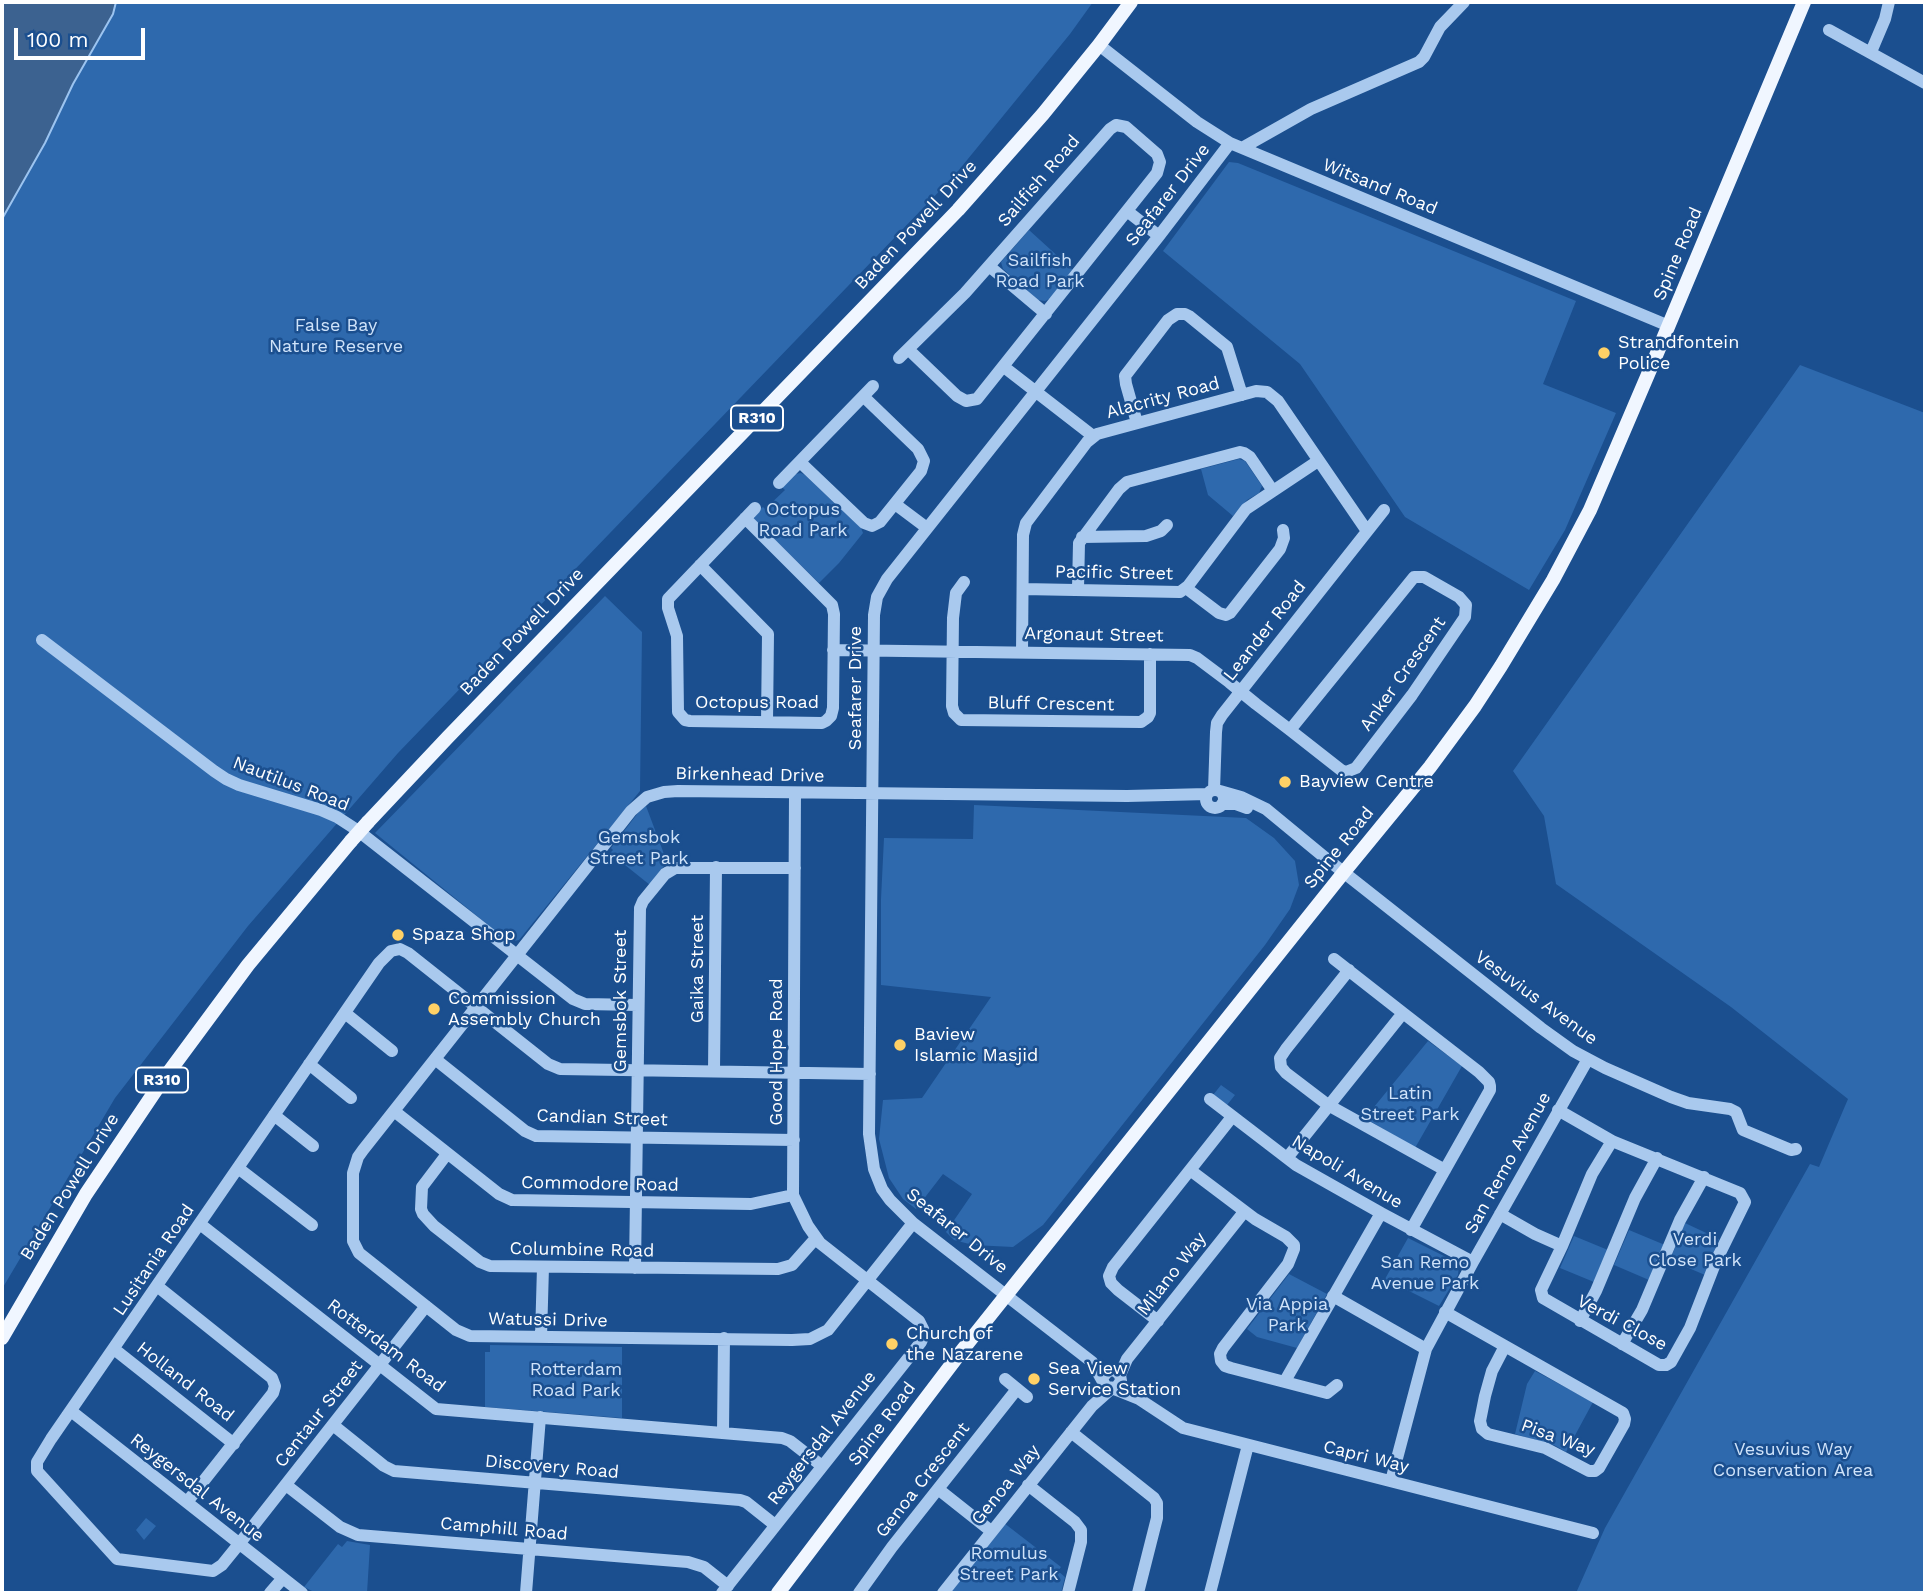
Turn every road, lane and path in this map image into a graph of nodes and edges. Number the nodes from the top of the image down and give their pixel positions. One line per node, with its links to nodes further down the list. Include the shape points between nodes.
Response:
1 (1131, 2): 6 (main road, Baden Powell Drive / R310)
2 (1464, 2): 9 (street, via 1440,27 1419,62)
3 (1804, 2): 14 (main road, Spine Road)
4 (1889, 2): 7 (street)
5 (1829, 30): 7 (street)
6 (1099, 45): 9 (street, Witsand Road, via 1178,108); 112 (main road, Baden Powell Drive / R310, bridge, via 952,217 351,841 248,965 160,1084 86,1194)
7 (1871, 52): 8 (street)
8 (1925, 83)
9 (1236, 146): 11 (street, Seafarer Drive); 14 (street, Witsand Road)
10 (1127, 211): 11 (street); 12 (street, Sailfish Road, via 1157,173 1160,162 1126,127 1116,125); 13 (street, Sailfish Road)
11 (1159, 236): 17 (street, Seafarer Drive)
12 (989, 266): 13 (street); 15 (street, Sailfish Road, via 904,354 967,401 977,399)
13 (1046, 314): 15 (street, Sailfish Road)
14 (1669, 326): 54 (main road, Spine Road, via 1590,510 1529,622 1454,735)
15 (1004, 367): 17 (street)
16 (873, 386): 19 (street)
17 (1036, 391): 21 (street); 31 (street, Seafarer Drive)
18 (1242, 395): 20 (street, Alacrity Road); 20 (street, via 1227,347 1189,316 1177,314 1125,376); 22 (street, Alacrity Road, via 1261,391 1274,397)
19 (864, 397): 23 (street); 26 (street, via 922,454 921,471)
20 (1137, 423): 21 (street, Alacrity Road)
21 (1093, 436): 38 (street, Alacrity Road, via 1026,523)
22 (1318, 461): 25 (street, Pacific Street); 33 (street, Alacrity Road)
23 (800, 462): 24 (street); 26 (street, via 867,525 880,522)
24 (779, 483)
25 (1273, 491): 34 (street, via 1250,457 1240,452 1127,482); 37 (street, Pacific Street, via 1246,509)
26 (895, 504): 31 (street)
27 (755, 508): 29 (street, Octopus Road)
28 (1384, 510): 33 (street, Leander Road)
29 (745, 518): 35 (street, Octopus Road); 41 (street, Octopus Road, via 832,605)
30 (1167, 525): 34 (street, via 1146,537)
31 (927, 528): 42 (street, Seafarer Drive, via 877,597)
32 (1283, 530): 37 (street, via 1280,549 1230,613 1219,613)
33 (1367, 531): 46 (street, Leander Road)
34 (1082, 537): 39 (street, via 1077,550)
35 (699, 565): 47 (street, via 768,634); 47 (street, Octopus Road, via 667,603 677,636 678,712 690,721)
36 (964, 582): 43 (street, via 954,605)
37 (1186, 587): 39 (street, Pacific Street, via 1176,592)
38 (1023, 589): 39 (street, Pacific Street); 44 (street, Alacrity Road)
39 (1078, 589)
40 (43, 640): 55 (street, Nautilus Road, via 214,771 239,785 321,810 357,830)
41 (833, 650): 42 (street, Argonaut Street); 47 (street, Octopus Road, via 829,719 822,723)
42 (873, 650): 43 (street, Argonaut Street); 50 (street, Seafarer Drive)
43 (953, 651): 44 (street, Argonaut Street); 45 (street, Bluff Crescent, via 954,713 964,721 1141,722 1150,713)
44 (1022, 652): 45 (street, Argonaut Street)
45 (1150, 654): 46 (street, Argonaut Street, via 1190,655)
46 (1240, 691): 48 (street, Argonaut Street); 51 (street, Leander Road, via 1217,723)
47 (768, 722)
48 (1290, 730): 48 (street, Anker Crescent, via 1413,578 1424,577 1466,606 1465,617 1356,768 1340,770)
49 (795, 793): 50 (street, Birkenhead Drive); 53 (street, Good Hope Road); 55 (street, Birkenhead Drive, via 664,792 647,797)
50 (873, 794): 51 (street, Birkenhead Drive); 69 (street, Seafarer Drive)
51 (1214, 796): 54 (street, Birkenhead Drive, via 1253,802 1266,809)
52 (716, 867): 53 (street, Gemsbok Street); 58 (street, Gemsbok Street, via 671,870 643,901); 67 (street, Gaika Street)
53 (795, 868): 68 (street, Good Hope Road)
54 (1344, 872): 64 (street, Vesuvius Avenue, via 1541,1028); 105 (main road, Spine Road)
55 (516, 955): 58 (street, Nautilus Road, via 579,1002); 59 (street, Birkenhead Drive)
56 (1334, 959): 57 (street)
57 (1349, 970): 61 (street); 72 (street, via 1280,1058 1286,1073)
58 (638, 1005): 66 (street, Gemsbok Street)
59 (476, 1008): 60 (street, Lusitania Road, via 400,949 383,957); 63 (street, Watussi Drive); 66 (street, via 554,1067)
60 (345, 1013): 62 (street); 65 (street, Lusitania Road)
61 (1403, 1013): 72 (street); 87 (street, via 1489,1082 1490,1090)
62 (392, 1051)
63 (435, 1059): 74 (street, Watussi Drive); 77 (street, Candian Street, via 531,1134)
64 (1588, 1059): 73 (street, San Remo Avenue); 81 (street, Vesuvius Avenue, via 1671,1097 1730,1109 1736,1112 1743,1130)
65 (309, 1064): 70 (street); 75 (street, Lusitania Road)
66 (638, 1071): 67 (street); 77 (street, Gemsbok Street)
67 (714, 1072): 68 (street)
68 (794, 1072): 69 (street); 78 (street, Good Hope Road)
69 (870, 1074): 94 (street, Seafarer Drive, via 869,1140 874,1169 882,1189)
70 (351, 1098)
71 (1210, 1099): 76 (street, Napoli Avenue)
72 (1328, 1105): 83 (street); 87 (street)
73 (1558, 1110): 79 (street, Verdi Close); 93 (street, San Remo Avenue)
74 (394, 1111): 82 (street, Commodore Road); 107 (street, Watussi Drive, via 355,1166 353,1241 359,1253)
75 (274, 1115): 80 (street); 85 (street, Lusitania Road)
76 (1232, 1116): 83 (street, Napoli Avenue); 86 (street)
77 (637, 1138): 78 (street, Candian Street); 90 (street, Gemsbok Street)
78 (794, 1140): 89 (street, Good Hope Road)
79 (1612, 1141): 84 (street, Verdi Close); 99 (street, Verdi Close, via 1592,1174)
80 (313, 1146)
81 (1796, 1149)
82 (447, 1154): 90 (street, Commodore Road, via 512,1200); 101 (street, Columbine Road, via 422,1187 421,1209 426,1219 485,1265)
83 (1287, 1158): 92 (street, Napoli Avenue)
84 (1657, 1158): 88 (street, Verdi Close); 110 (street)
85 (238, 1168): 95 (street, Lusitania Road); 96 (street)
86 (1190, 1170): 91 (street); 109 (street, via 1109,1276 1118,1290)
87 (1445, 1170): 97 (street)
88 (1704, 1178): 114 (street, via 1679,1220 1642,1310); 114 (street, Verdi Close, via 1740,1194 1745,1202 1681,1345 1663,1366)
89 (793, 1195): 90 (street, Commodore Road, via 751,1204); 98 (street, Good Hope Road)
90 (636, 1203): 102 (street, Gemsbok Street)
91 (1244, 1212): 109 (street, Milano Way); 121 (street, via 1286,1237 1294,1249 1220,1358 1225,1366)
92 (1381, 1213): 97 (street, Napoli Avenue); 106 (street)
93 (1500, 1214): 99 (street); 100 (street, San Remo Avenue)
94 (913, 1223): 103 (street, Watussi Drive); 105 (street, Seafarer Drive)
95 (200, 1224): 104 (street, Lusitania Road); 118 (street, Rotterdam Road)
96 (312, 1224)
97 (1411, 1230): 100 (street, Napoli Avenue)
98 (816, 1238): 102 (street, Columbine Road, via 785,1269); 103 (street, Good Hope Road)
99 (1562, 1246): 110 (street, Verdi Close, via 1541,1294)
100 (1473, 1262): 108 (street, San Remo Avenue)
101 (543, 1267): 102 (street, Columbine Road); 111 (street)
102 (635, 1268)
103 (867, 1280): 113 (street, Watussi Drive, via 828,1331 816,1338); 130 (street, Reygersdal Avenue, via 919,1321 924,1335)
104 (157, 1286): 116 (street, Lusitania Road); 128 (street, via 272,1378 273,1393)
105 (1007, 1294): 119 (street, Capri Way); 147 (main road, Spine Road)
106 (1333, 1296): 117 (street); 121 (street)
107 (426, 1306): 111 (street, Watussi Drive, via 470,1336); 118 (street, Centaur Street)
108 (1445, 1312): 115 (street, Pisa Way); 117 (street, San Remo Avenue)
109 (1158, 1321): 119 (street, Milano Way)
110 (1580, 1321): 114 (street, Verdi Close)
111 (541, 1337): 113 (street, Watussi Drive)
112 (2, 1338)
113 (724, 1338): 127 (street)
114 (1622, 1344)
115 (1505, 1346): 115 (street, Pisa Way, via 1485,1396 1479,1422 1482,1429 1545,1448 1588,1471 1600,1468 1624,1424 1623,1413)
116 (114, 1349): 123 (street, Lusitania Road); 128 (street, Holland Road)
117 (1426, 1349): 131 (street, San Remo Avenue)
118 (380, 1365): 124 (street, Rotterdam Road, via 436,1409); 125 (street, Centaur Street)
119 (1112, 1379): 126 (street, Genoa Way); 129 (street, Capri Way, via 1183,1428)
120 (1005, 1380): 135 (street, Genoa Crescent, via 1022,1393)
121 (1285, 1381): 122 (street, via 1327,1393)
122 (1336, 1385)
123 (71, 1411): 136 (street, Reygersdal Avenue); 140 (street, Lusitania Road, via 42,1452 37,1471 117,1559 213,1571)
124 (540, 1418): 127 (street, Rotterdam Road); 132 (street)
125 (333, 1425): 132 (street, Discovery Road, via 394,1471); 133 (street, Centaur Street)
126 (1071, 1432): 134 (street, Genoa Way); 151 (street, via 1157,1503)
127 (723, 1433): 130 (street, Rotterdam Road, via 782,1438)
128 (234, 1444): 136 (street)
129 (1248, 1445): 131 (street, Capri Way); 152 (street)
130 (822, 1466): 137 (street, Reygersdal Avenue)
131 (1391, 1481): 139 (street, Capri Way)
132 (534, 1482): 137 (street, Discovery Road, via 740,1500); 141 (street)
133 (286, 1485): 140 (street, Centaur Street); 141 (street, Camphill Road, via 352,1533)
134 (1028, 1485): 138 (street, Genoa Way); 150 (street, via 1081,1530)
135 (938, 1489): 138 (street); 148 (street, Genoa Crescent)
136 (187, 1502): 140 (street, Reygersdal Avenue)
137 (775, 1525): 143 (street, Reygersdal Avenue)
138 (991, 1531): 149 (street, Genoa Way)
139 (1592, 1533)
140 (239, 1544): 142 (street, Reygersdal Avenue)
141 (530, 1549): 143 (street, Camphill Road, via 688,1562 704,1567); 146 (street)
142 (283, 1578): 144 (street); 145 (street, Reygersdal Avenue)
143 (725, 1590)
144 (270, 1593)
145 (302, 1593)
146 (526, 1593)
147 (778, 1593)
148 (859, 1593)
149 (943, 1593)
150 (1068, 1593)
151 (1138, 1593)
152 (1210, 1593)

